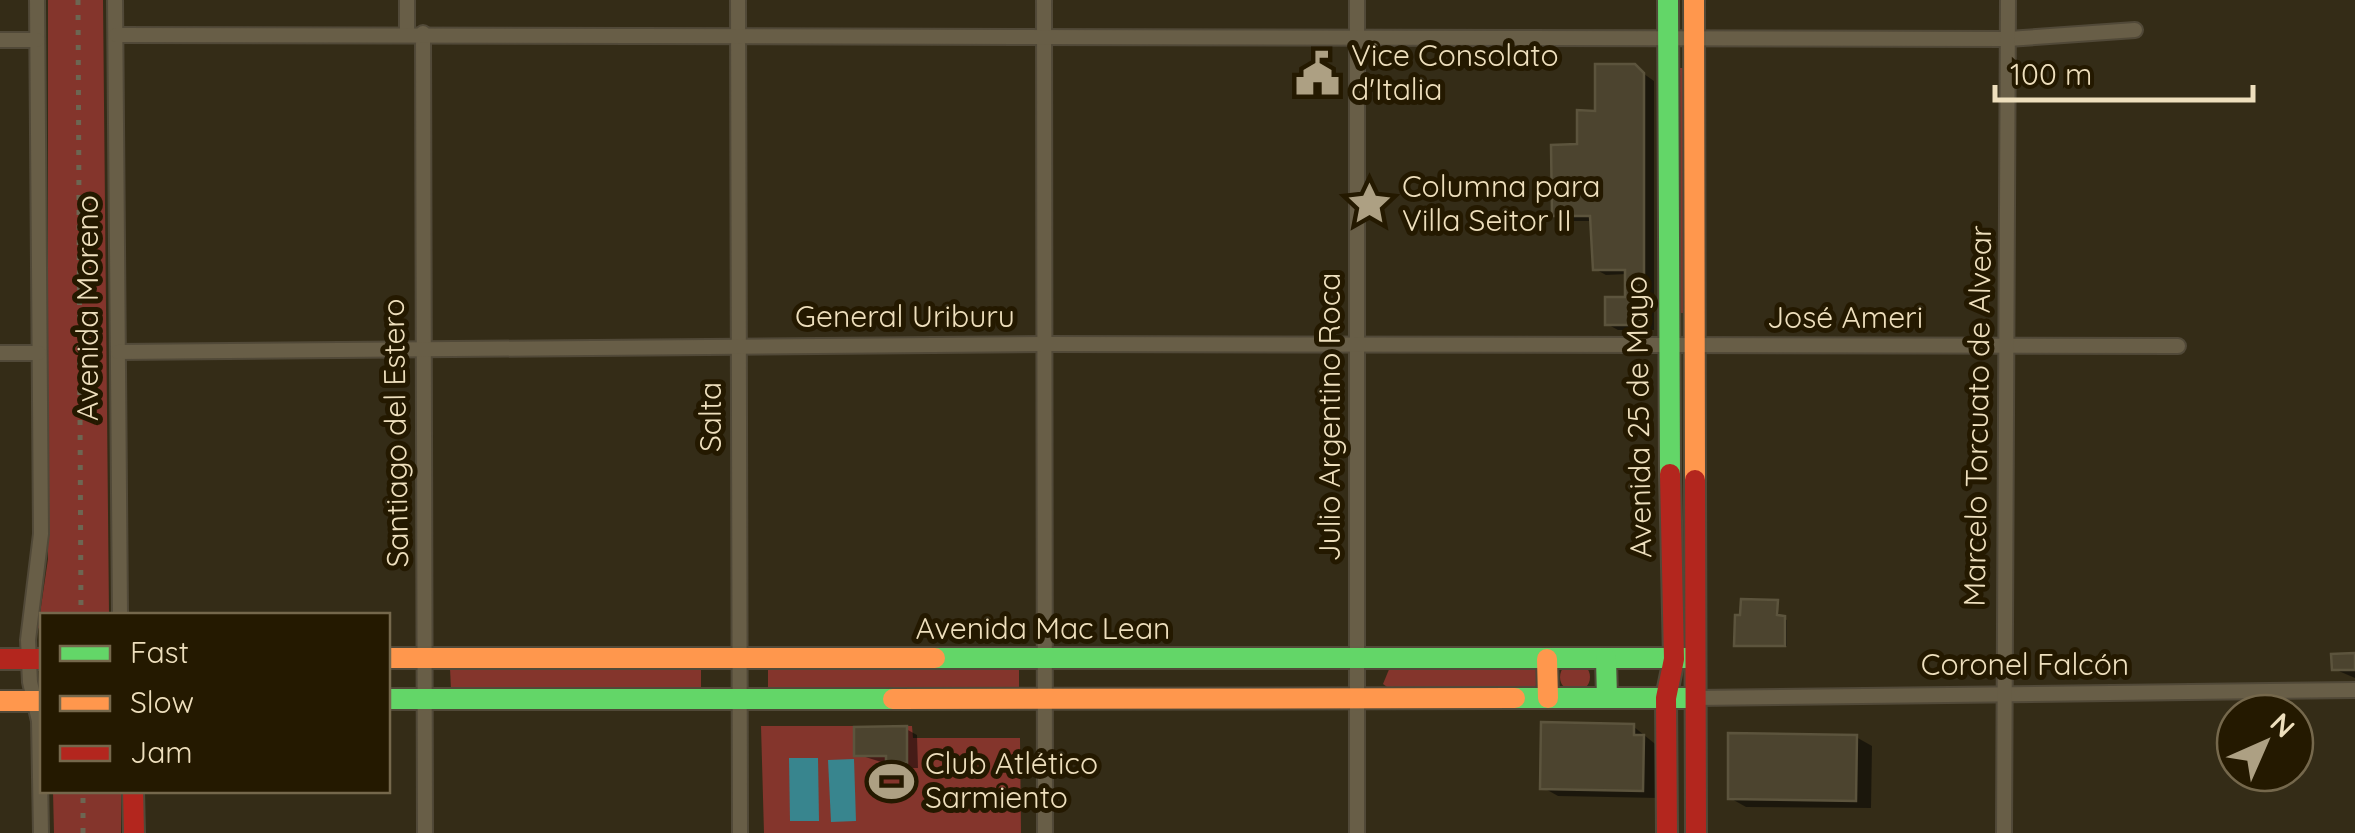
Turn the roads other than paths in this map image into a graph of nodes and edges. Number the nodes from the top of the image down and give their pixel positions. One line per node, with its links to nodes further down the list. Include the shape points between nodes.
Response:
1 (37, 0): 20 (street, Avenida Moreno)
2 (116, 0): 12 (street, Avenida Moreno)
3 (407, 0): 11 (street, Santiago del Estero)
4 (738, 0): 13 (street, Salta)
5 (1044, 0): 15 (street)
6 (1357, 0): 14 (street, Julio Argentino Roca)
7 (1668, 0): 16 (main road, Avenida 25 de Mayo)
8 (1694, 0): 17 (main road, Avenida 25 de Mayo)
9 (2008, 0): 18 (street, Marcelo Torcuato de Alvear)
10 (2134, 30): 18 (street)
11 (415, 33): 12 (street); 13 (street); 28 (street, Santiago del Estero)
12 (116, 35): 29 (street, Avenida Moreno)
13 (739, 36): 15 (street); 22 (street, Salta)
14 (1357, 37): 15 (street); 16 (street); 23 (street, Julio Argentino Roca)
15 (1044, 38): 21 (street)
16 (1667, 38): 17 (street); 24 (main road, Avenida 25 de Mayo)
17 (1694, 38): 18 (street); 25 (main road, Avenida 25 de Mayo)
18 (2008, 39): 26 (street, Marcelo Torcuato de Alvear)
19 (0, 40): 20 (street)
20 (37, 40): 31 (street, Avenida Moreno)
21 (1044, 344): 22 (street, General Uriburu); 23 (street, General Uriburu); 42 (street)
22 (738, 345): 28 (street, General Uriburu); 34 (street, Salta)
23 (1357, 346): 24 (street, General Uriburu); 43 (street, Julio Argentino Roca)
24 (1667, 346): 25 (street, General Uriburu); 37 (main road, Avenida 25 de Mayo)
25 (1693, 346): 26 (street, José Ameri); 38 (main road, Avenida 25 de Mayo)
26 (2007, 346): 27 (street, José Ameri); 45 (street, Marcelo Torcuato de Alvear)
27 (2178, 346)
28 (422, 349): 29 (street, General Uriburu); 33 (street, Santiago del Estero)
29 (118, 352): 32 (street, Avenida Moreno)
30 (0, 353): 31 (street)
31 (39, 353): 40 (street, Avenida Moreno)
32 (120, 613)
33 (426, 657): 34 (main road, Avenida Mac Lean); 35 (main road, Avenida Mac Lean); 46 (street, Santiago del Estero)
34 (739, 657): 42 (main road, Avenida Mac Lean); 47 (street, Salta)
35 (390, 658)
36 (1606, 658): 37 (main road, Avenida Mac Lean); 41 (main road, Avenida Mac Lean); 50 (main road)
37 (1674, 658): 38 (main road, Avenida Mac Lean); 51 (main road, Avenida 25 de Mayo)
38 (1698, 658): 52 (main road, Avenida 25 de Mayo)
39 (0, 659): 40 (main road)
40 (36, 659): 56 (street, Avenida Moreno)
41 (1547, 659): 43 (main road, Avenida Mac Lean); 49 (main road)
42 (1044, 660): 43 (main road, Avenida Mac Lean); 54 (street)
43 (1358, 660): 48 (street, Julio Argentino Roca)
44 (2355, 690): 45 (street, Coronel Falcón)
45 (2003, 692): 52 (street, Coronel Falcón); 68 (street, Marcelo Torcuato de Alvear)
46 (425, 698): 47 (main road); 53 (main road); 62 (street, Santiago del Estero)
47 (739, 698): 54 (main road); 63 (street, Salta)
48 (1358, 698): 49 (main road); 54 (main road); 65 (street, Julio Argentino Roca)
49 (1548, 698): 50 (main road)
50 (1606, 698): 51 (main road)
51 (1666, 698): 52 (main road); 66 (main road, Avenida 25 de Mayo)
52 (1695, 698): 67 (main road, Avenida 25 de Mayo)
53 (390, 699)
54 (1044, 699): 64 (street)
55 (0, 702): 56 (main road)
56 (38, 702): 57 (street, Avenida Moreno)
57 (40, 759)
58 (41, 793): 60 (street, Avenida Moreno)
59 (133, 793): 61 (main road)
60 (42, 833)
61 (134, 833)
62 (425, 833)
63 (740, 833)
64 (1045, 833)
65 (1357, 833)
66 (1667, 833)
67 (1696, 833)
68 (2004, 833)

